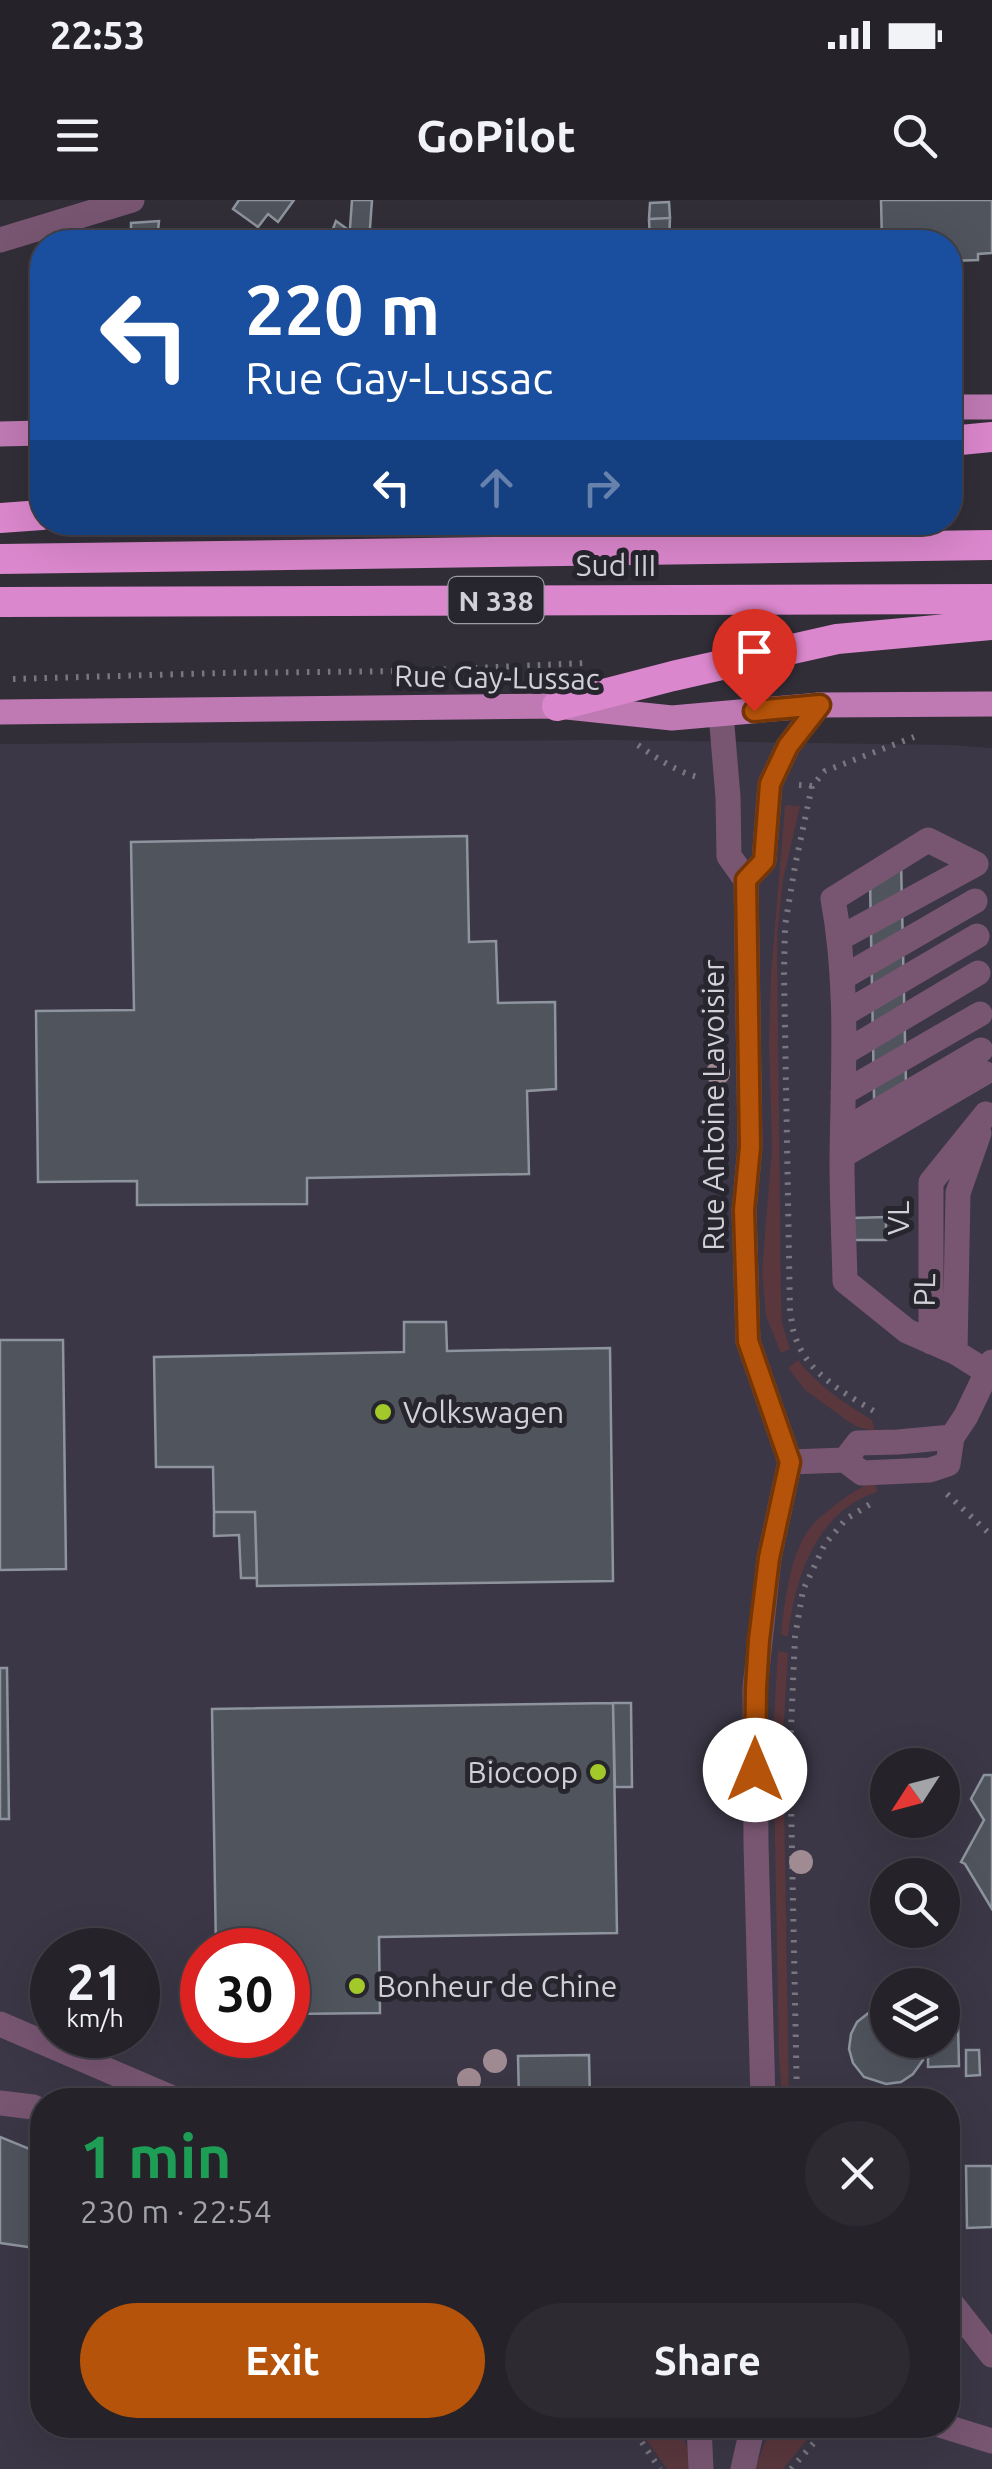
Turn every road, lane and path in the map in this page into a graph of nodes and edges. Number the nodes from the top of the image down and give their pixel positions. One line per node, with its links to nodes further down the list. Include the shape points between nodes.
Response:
1 (132, 200): 2 (street)
2 (33, 230)
3 (30, 231): 4 (street)
4 (0, 240)
5 (992, 406): 6 (main road)
6 (962, 407)
7 (30, 433): 8 (main road)
8 (0, 434)
9 (992, 438): 10 (highway)
10 (962, 439)
11 (30, 516): 12 (highway)
12 (0, 518)
13 (992, 545): 14 (highway, Sud III / N 338)
14 (0, 559)
15 (992, 599): 16 (highway, Sud III / N 338)
16 (0, 602)
17 (992, 626): 22 (highway, via 837,639)
18 (588, 663): 19 (path)
19 (0, 680)
20 (992, 704): 21 (main road, Rue Gay-Lussac)
21 (820, 705): 24 (main road, Rue Gay-Lussac); 29 (street, Rue Antoine Lavoisier, via 788,746 770,784)
22 (557, 706): 23 (main road, Rue Gay-Lussac); 24 (main road, Rue Gay-Lussac, via 672,718)
23 (0, 712)
24 (721, 714): 30 (street, Rue Antoine Lavoisier, via 728,856)
25 (914, 737): 28 (path, via 825,771)
26 (626, 741): 27 (path)
27 (710, 780)
28 (812, 786): 29 (path); 45 (path, via 785,926 790,1312 795,1337 817,1371)
29 (778, 791): 30 (street, Rue Antoine Lavoisier, via 764,861)
30 (746, 880): 46 (street, Rue Antoine Lavoisier, via 748,1341)
31 (976, 901): 35 (street)
32 (977, 936): 36 (street)
33 (840, 938): 33 (street, via 976,864 928,840 832,899); 35 (street)
34 (978, 973): 38 (street)
35 (842, 978): 36 (street)
36 (844, 1014): 38 (street)
37 (980, 1014): 40 (street)
38 (844, 1053): 40 (street)
39 (983, 1062): 42 (street)
40 (844, 1093): 42 (street)
41 (986, 1114): 43 (street, VL, via 930,1182)
42 (843, 1143): 43 (street, via 844,1281 907,1331)
43 (943, 1347): 44 (street)
44 (990, 1367): 46 (street, via 952,1437 858,1443 845,1460)
45 (881, 1422)
46 (790, 1462): 52 (street, via 769,1558 756,1688)
47 (930, 1495): 49 (path, via 946,1493)
48 (886, 1500): 53 (path, via 846,1520 825,1544 803,1590 795,1637 790,1752)
49 (992, 1536)
50 (0, 2024): 51 (street)
51 (149, 2088)
52 (763, 2088)
53 (796, 2088)
54 (0, 2103): 55 (street)
55 (30, 2107)
56 (960, 2314): 57 (street)
57 (992, 2354)
58 (960, 2431): 63 (street)
59 (639, 2438): 64 (path)
60 (700, 2438): 65 (street)
61 (750, 2438): 66 (street)
62 (818, 2438): 67 (path)
63 (992, 2441)
64 (660, 2469)
65 (701, 2469)
66 (743, 2469)
67 (791, 2469)

